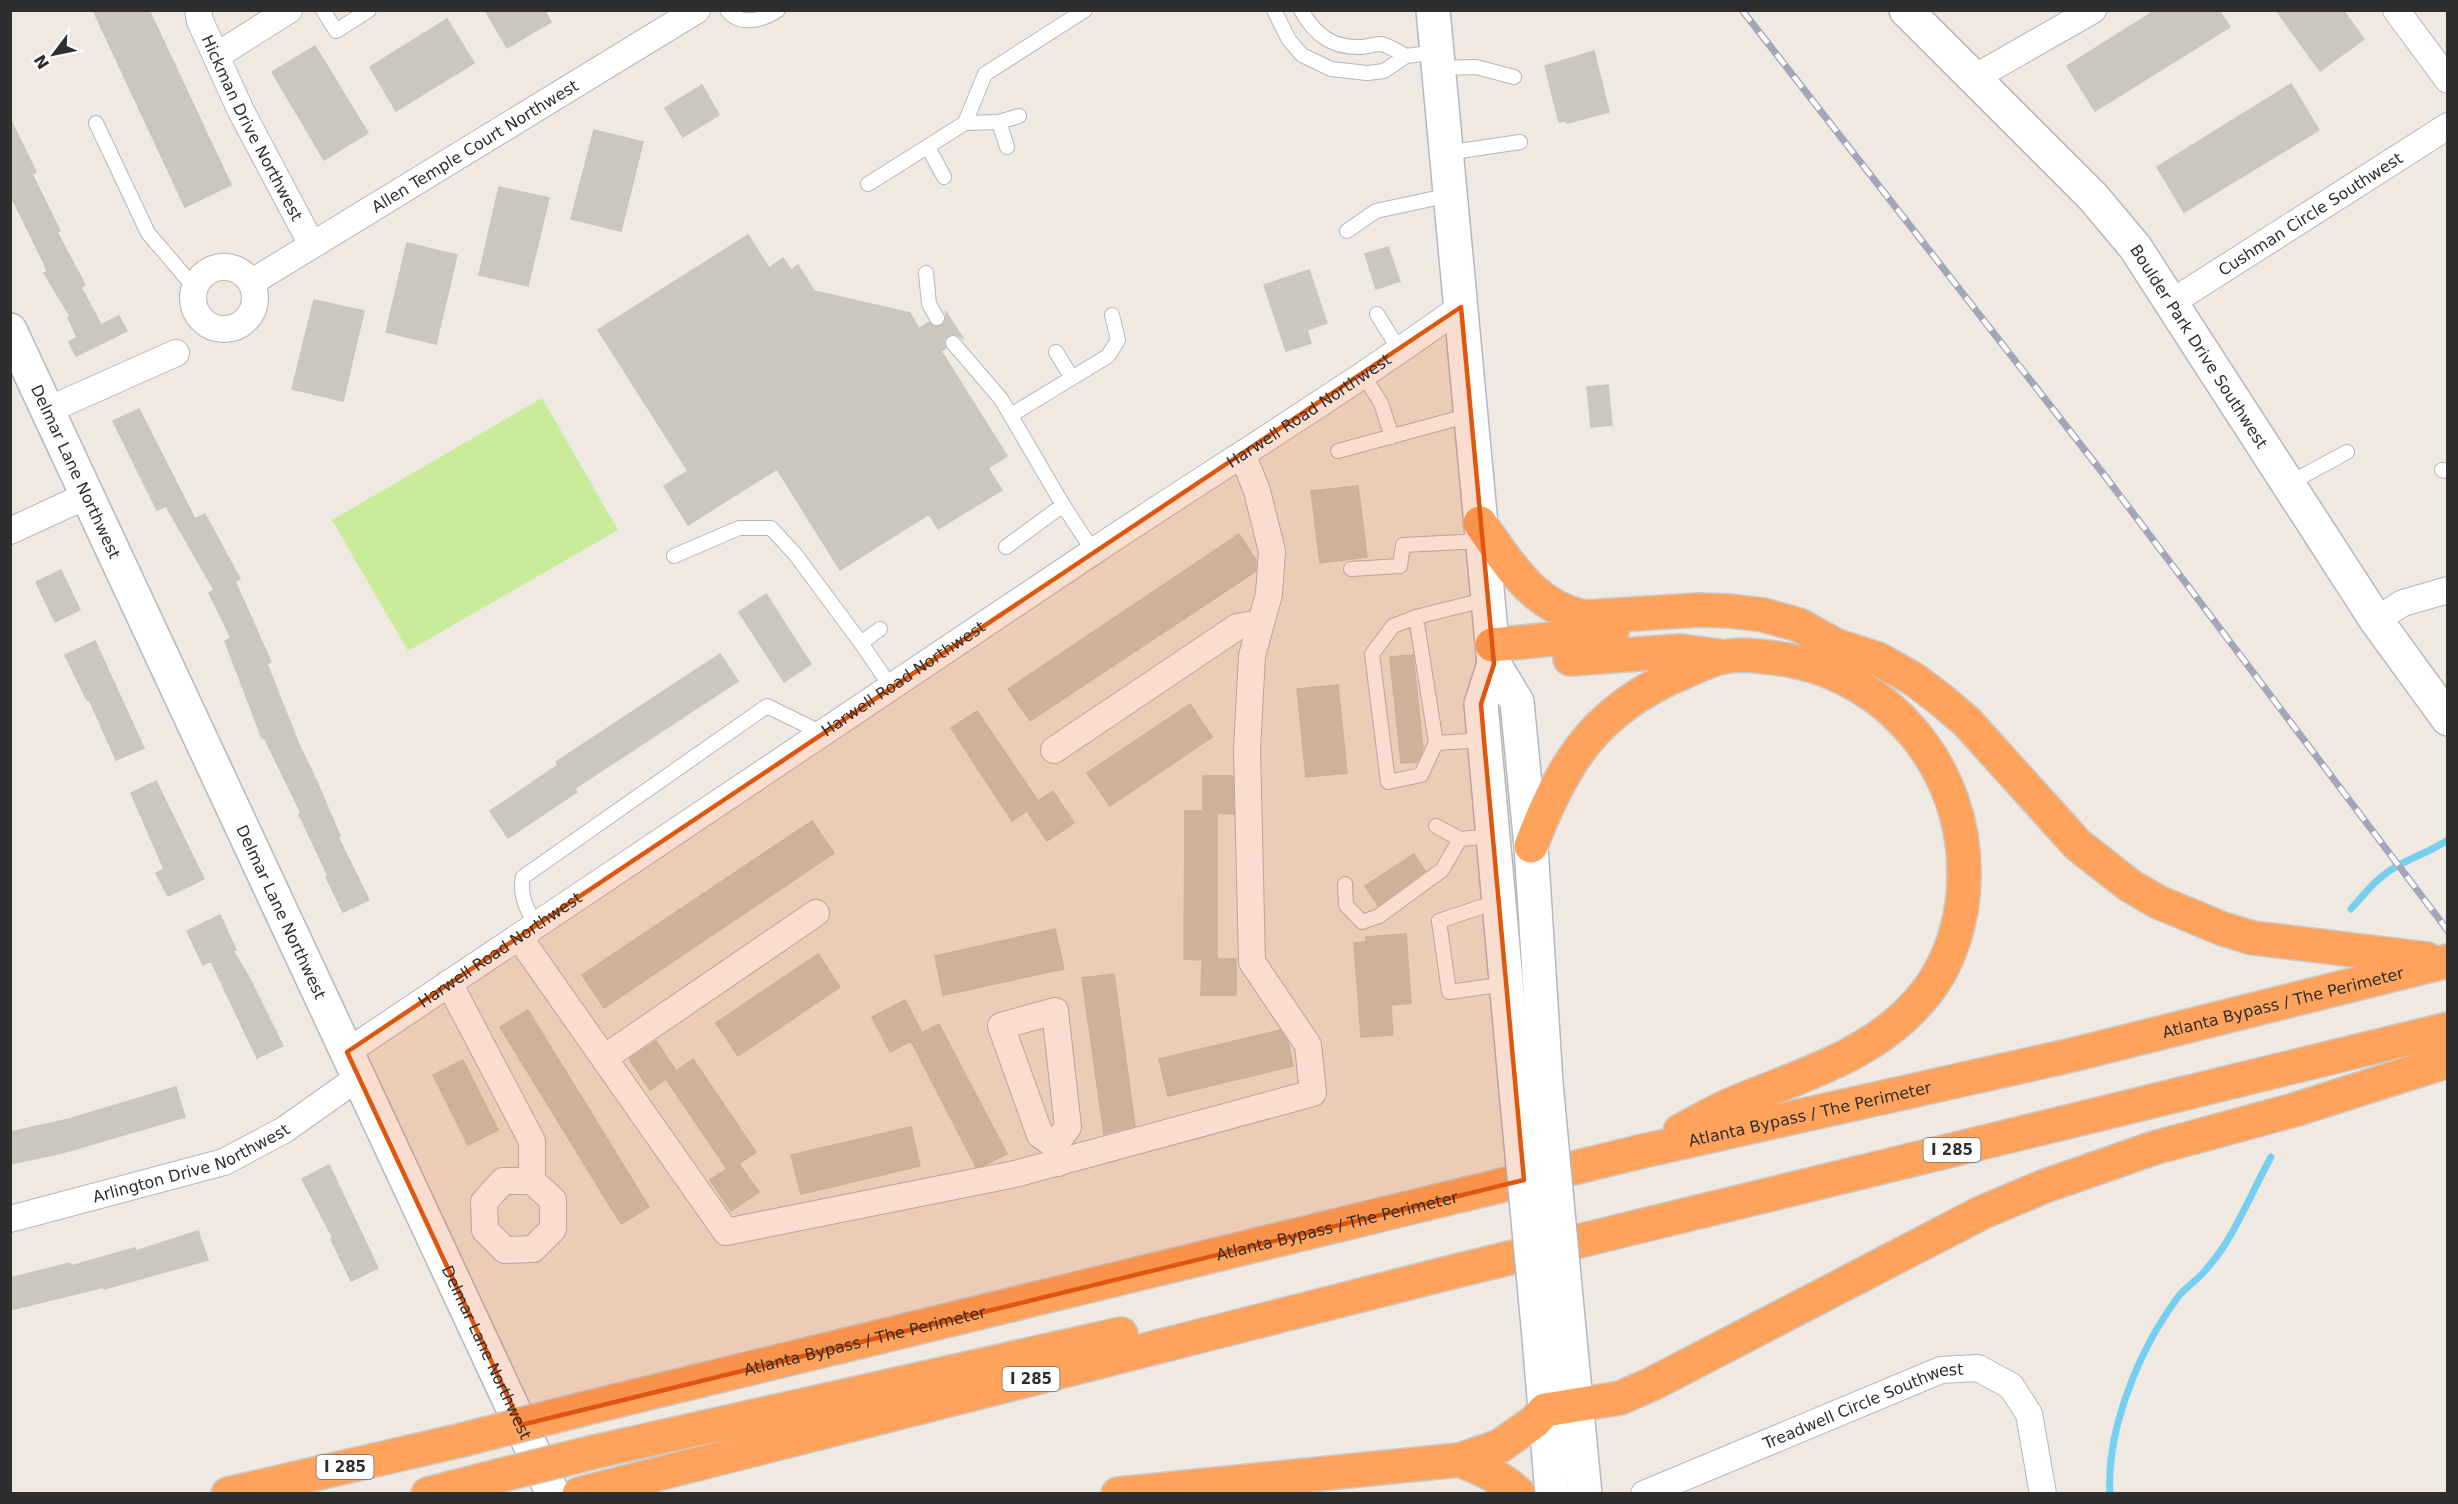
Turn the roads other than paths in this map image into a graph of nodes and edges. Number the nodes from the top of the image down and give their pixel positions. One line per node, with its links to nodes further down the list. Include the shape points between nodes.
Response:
1 (198, 10): 15 (street, Hickman Drive Northwest)
2 (289, 10): 15 (street)
3 (323, 10): 4 (lane, via 336,31)
4 (369, 10)
5 (697, 10): 33 (street, Allen Temple Court Northwest)
6 (727, 10): 7 (lane, via 739,20 768,17)
7 (778, 10)
8 (1085, 10): 23 (lane, via 985,74)
9 (1274, 10): 16 (lane, via 1289,40 1302,55 1331,69 1367,73)
10 (1300, 10): 16 (lane, via 1311,27 1328,41 1347,47 1380,44)
11 (1433, 10): 16 (street)
12 (1906, 10): 18 (street, Boulder Park Drive Southwest)
13 (2093, 10): 18 (street)
14 (2396, 10): 19 (street)
15 (216, 56): 33 (street, Hickman Drive Northwest)
16 (1427, 58): 17 (lane); 28 (street)
17 (1514, 77)
18 (1974, 78): 37 (street, Boulder Park Drive Southwest, via 2093,197)
19 (2448, 80)
20 (1019, 116): 21 (lane)
21 (999, 122): 23 (lane); 27 (lane)
22 (96, 123): 36 (lane, via 148,233)
23 (965, 123): 26 (lane)
24 (2448, 126): 37 (street, Cushman Circle Southwest)
25 (1520, 141): 28 (lane)
26 (928, 147): 29 (lane); 30 (lane)
27 (1007, 147)
28 (1446, 153): 31 (street)
29 (944, 177)
30 (868, 184)
31 (1450, 195): 32 (lane, via 1376,211); 38 (street)
32 (1347, 231)
33 (312, 245): 35 (street, Allen Temple Court Northwest)
34 (926, 273): 41 (lane, via 929,304)
35 (252, 282): 36 (street, via 236,269 217,267); 36 (street, via 256,302 253,311 248,320 230,329 219,329 200,318 193,298)
36 (194, 287)
37 (2172, 302): 56 (street, Boulder Park Drive Southwest)
38 (1461, 307): 44 (street, Harwell Road Northwest); 51 (street)
39 (1377, 314): 44 (lane)
40 (1112, 315): 48 (lane, via 1118,340 1108,356)
41 (937, 318)
42 (10, 330): 49 (street, Delmar Lane Northwest)
43 (954, 344): 50 (lane)
44 (1400, 351): 47 (street, Harwell Road Northwest)
45 (1056, 352): 48 (lane)
46 (176, 353): 49 (street)
47 (1363, 375): 52 (lane, via 1381,403); 55 (street, Harwell Road Northwest)
48 (1072, 378): 50 (lane)
49 (48, 410): 57 (street, Delmar Lane Northwest)
50 (1011, 415): 58 (lane)
51 (1470, 415): 52 (lane); 60 (street)
52 (1392, 437): 53 (lane)
53 (1338, 451)
54 (2347, 452): 56 (lane)
55 (1243, 456): 62 (street, Harwell Road Northwest); 69 (street, via 1257,491 1272,550 1269,594)
56 (2288, 484): 68 (street, Boulder Park Drive Southwest)
57 (88, 495): 59 (street); 95 (street, Delmar Lane Northwest)
58 (1063, 505): 61 (lane); 62 (lane)
59 (10, 531)
60 (1481, 532): 64 (lane, via 1403,545 1400,566); 66 (street); 72 (highway, via 1517,576 1551,605 1569,614 1586,617 1698,610 1763,615 1799,625)
61 (1006, 547)
62 (1093, 551): 75 (street, Harwell Road Northwest)
63 (674, 556): 71 (lane, via 739,528 771,528)
64 (1351, 569)
65 (2448, 590): 68 (street, via 2403,603)
66 (1488, 599): 67 (lane); 73 (street)
67 (1416, 617): 79 (lane); 79 (lane, via 1393,626 1372,654 1389,783 1421,775)
68 (2376, 620): 76 (street, Boulder Park Drive Southwest)
69 (1260, 623): 80 (street, via 1237,627); 98 (street, via 1252,656 1247,749 1251,962 1308,1045 1313,1093)
70 (880, 630): 71 (lane)
71 (861, 643): 75 (lane)
72 (1835, 645): 73 (highway, via 1719,629 1660,629 1606,633); 89 (highway, via 1878,659 1940,699 1967,722 2078,846 2158,902 2253,938)
73 (1493, 654): 74 (highway, via 1680,651); 78 (street, via 1481,704); 84 (street, via 1517,702)
74 (1723, 657): 84 (highway, via 1655,684 1602,723 1562,774); 97 (highway, via 1775,658 1838,674 1891,708 1915,732 1935,760 1960,825 1965,861 1960,921 1931,987 1888,1031 1862,1049 1733,1104)
75 (891, 687): 77 (street, Harwell Road Northwest)
76 (2448, 719)
77 (822, 733): 88 (street, Harwell Road Northwest); 88 (lane, via 766,706 523,878)
78 (1484, 740): 79 (lane); 82 (street)
79 (1436, 743)
80 (1054, 750)
81 (1436, 826): 83 (lane)
82 (1492, 836): 83 (lane); 86 (street)
83 (1460, 839): 85 (lane, via 1442,870 1379,916 1362,922 1346,905)
84 (1531, 846): 96 (street)
85 (1345, 884)
86 (1499, 901): 91 (street); 91 (lane, via 1439,921 1449,992)
87 (816, 913): 93 (street)
88 (527, 931): 90 (street, Harwell Road Northwest); 93 (street)
89 (2447, 961): 97 (highway, Atlanta Bypass / The Perimeter / I 285, via 2072,1055)
90 (449, 983): 95 (street, Harwell Road Northwest); 99 (street, via 532,1141)
91 (1507, 984): 96 (street)
92 (2448, 1029): 101 (highway, I 285)
93 (604, 1058): 98 (street, via 726,1232 1015,1174)
94 (2448, 1061): 103 (highway, via 2294,1110 2154,1148 2045,1186 1983,1212 1653,1384 1620,1398)
95 (353, 1065): 100 (street, Arlington Drive Northwest, via 284,1130 224,1162); 109 (street, Delmar Lane Northwest)
96 (1531, 1087): 102 (street, bridge)
97 (1639, 1152): 107 (highway, Atlanta Bypass / The Perimeter / I 285, bridge)
98 (1056, 1154): 98 (street, via 1040,1135 1001,1026 1055,1011 1068,1127)
99 (532, 1181)
100 (10, 1219)
101 (1456, 1271): 106 (highway, I 285); 108 (highway, bridge, via 1187,1319 879,1386)
102 (1553, 1322): 103 (street); 104 (street)
103 (1576, 1405): 104 (highway); 113 (street)
104 (1545, 1410): 105 (highway, via 1500,1446); 112 (street)
105 (1459, 1460): 110 (highway); 111 (highway, via 1507,1482)
106 (593, 1490)
107 (228, 1494)
108 (428, 1494)
109 (553, 1494)
110 (1118, 1494)
111 (1519, 1494)
112 (1552, 1494)
113 (1585, 1494)
114 (1644, 1494): 115 (street, Treadwell Circle Southwest, via 1941,1370 1978,1368 2011,1386 2029,1414)
115 (2043, 1494)

